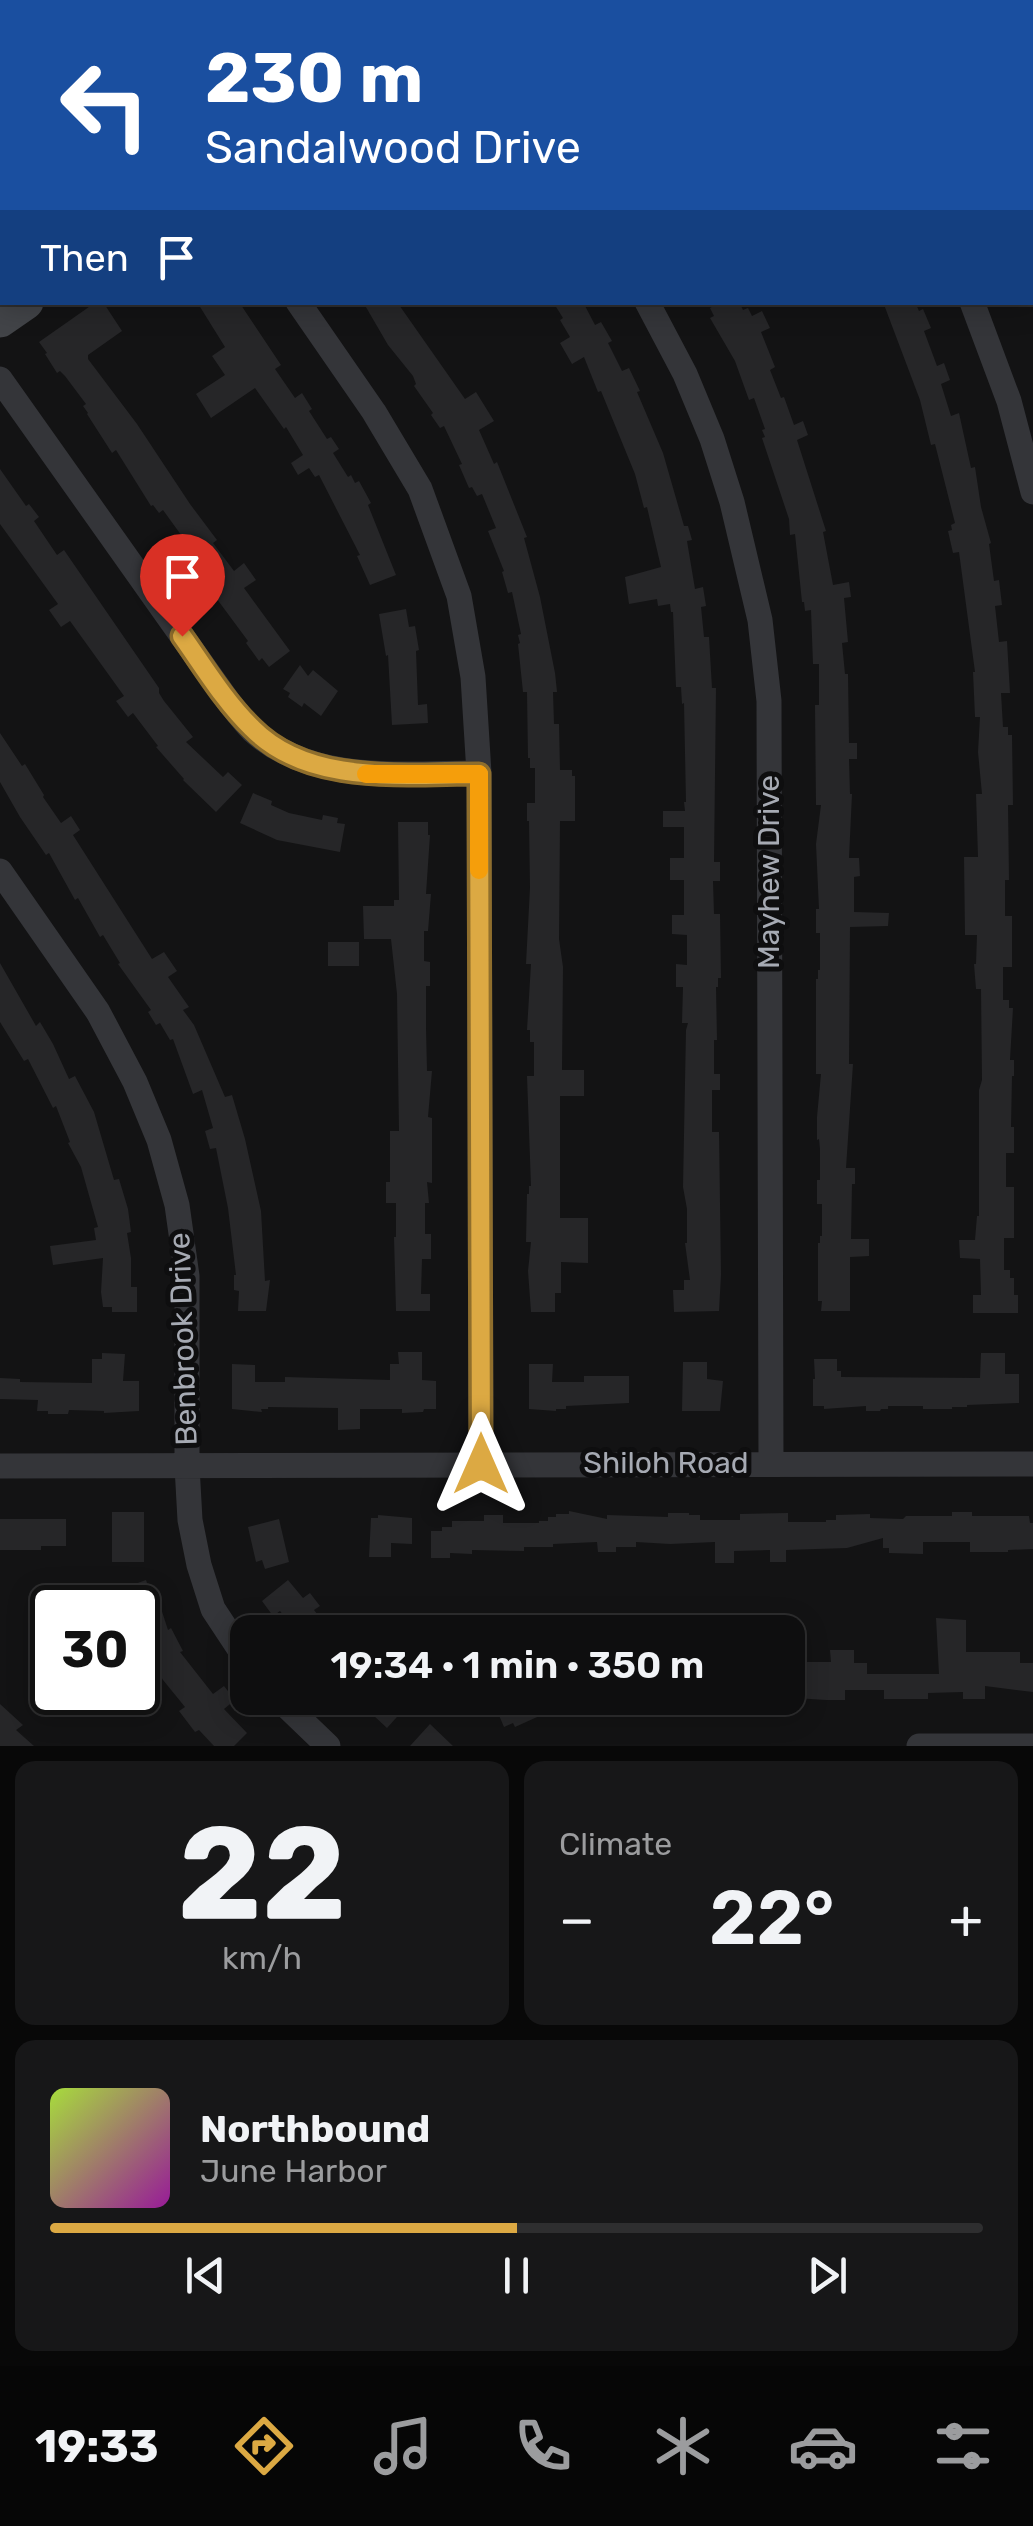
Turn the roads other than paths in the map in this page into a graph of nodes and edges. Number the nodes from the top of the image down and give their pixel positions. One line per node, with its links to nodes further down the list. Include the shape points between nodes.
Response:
1 (22, 305): 5 (main road)
2 (300, 305): 8 (street, via 420,489 459,596)
3 (649, 305): 10 (street, Mayhew Drive, via 712,439 749,565 764,652)
4 (973, 305): 7 (street, via 1009,400)
5 (0, 320)
6 (0, 380): 8 (street, via 254,731 324,767 361,774)
7 (1033, 492)
8 (479, 774): 11 (street)
9 (0, 870): 14 (street, Benbrook Drive, via 98,1012 160,1140 188,1276)
10 (771, 1463): 11 (street, Shiloh Road); 12 (street, Shiloh Road)
11 (481, 1464): 14 (street, Shiloh Road)
12 (1033, 1464)
13 (0, 1466): 14 (street, Shiloh Road)
14 (188, 1466): 15 (street, Benbrook Drive, via 199,1565 213,1609)
15 (230, 1635)
16 (296, 1715): 17 (street)
17 (328, 1746)
18 (919, 1746): 19 (street)
19 (1033, 1746)

